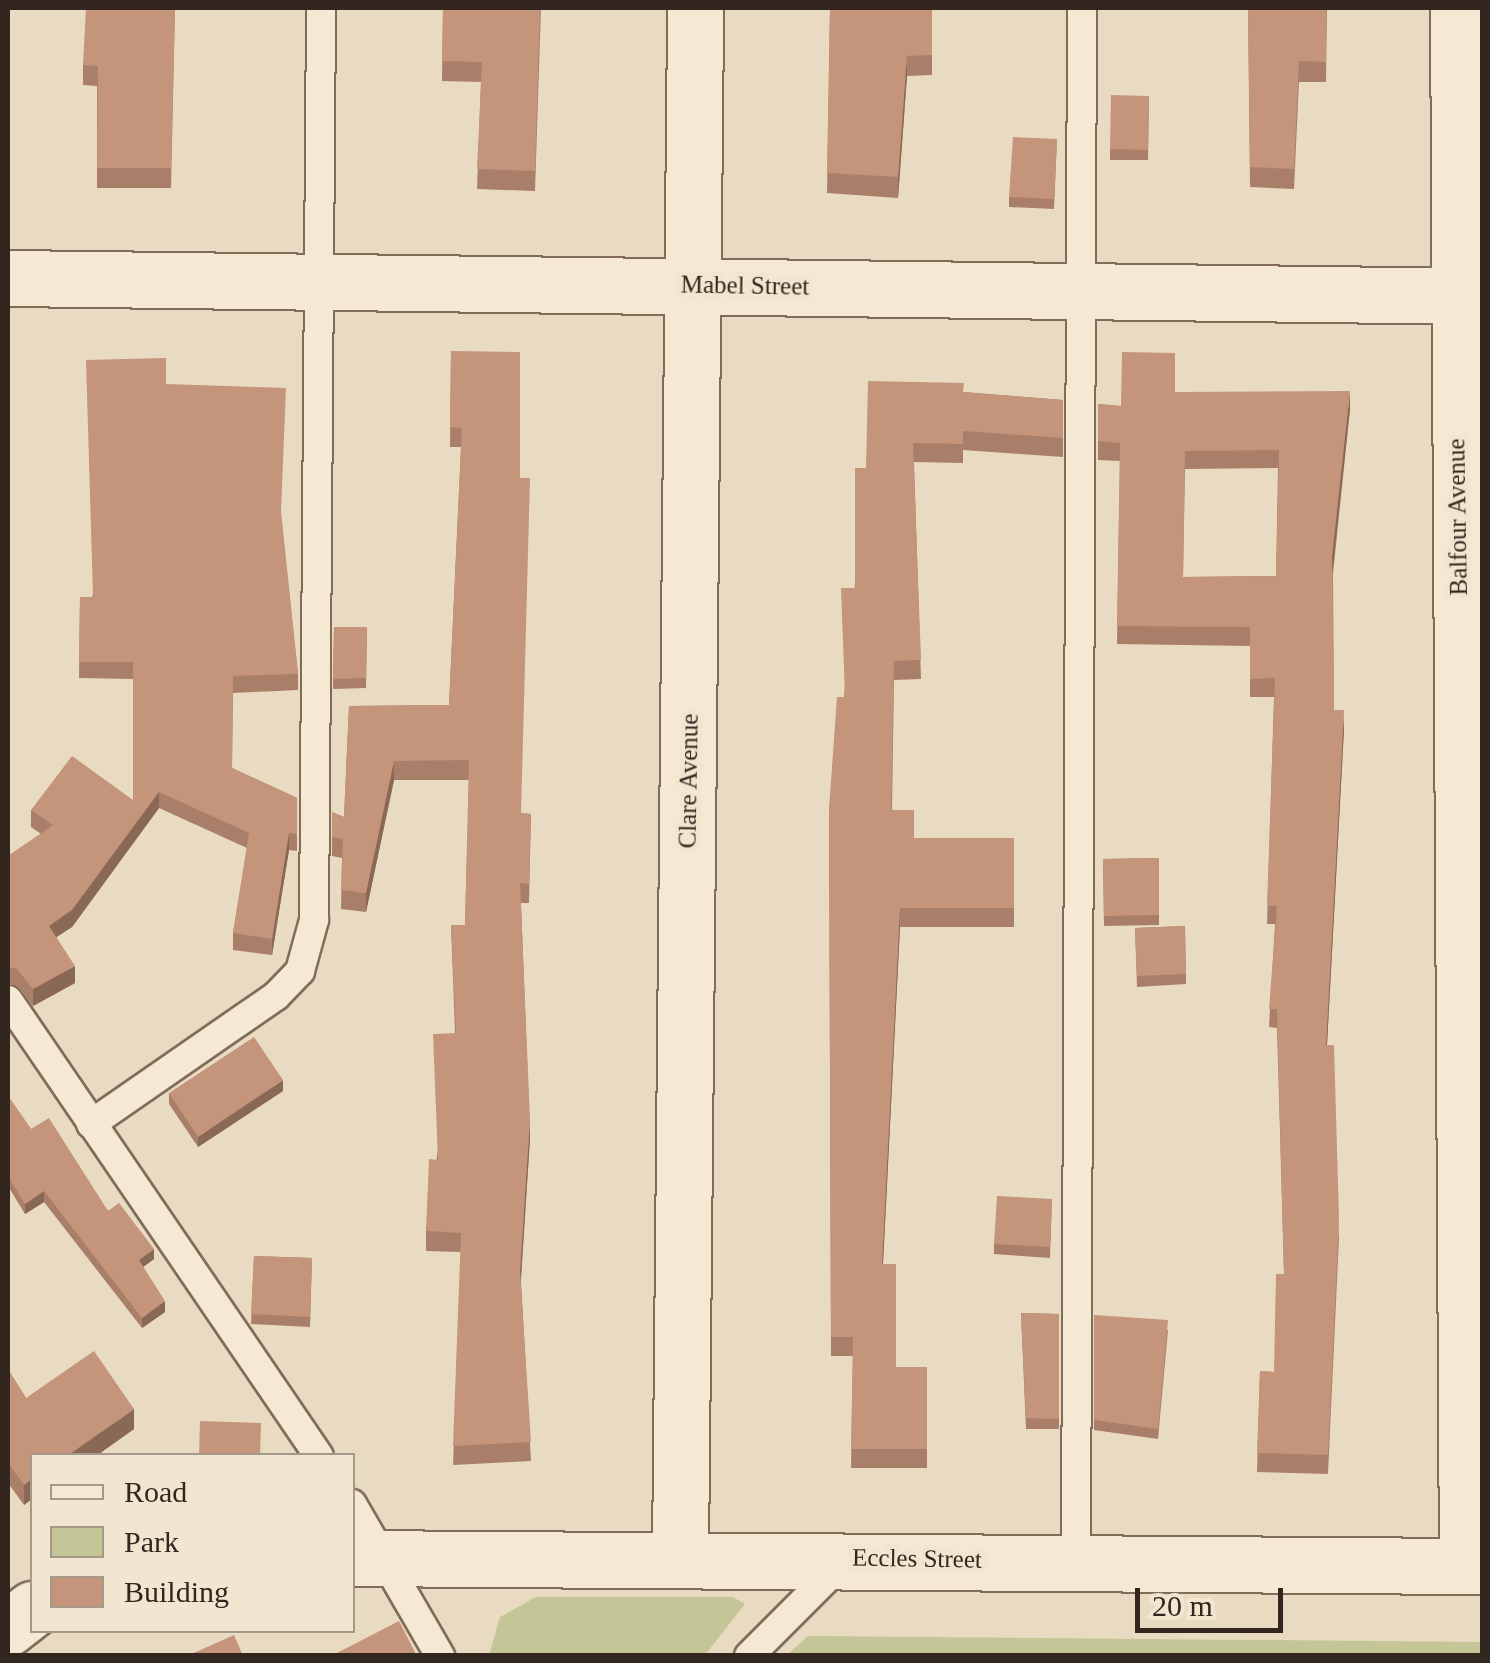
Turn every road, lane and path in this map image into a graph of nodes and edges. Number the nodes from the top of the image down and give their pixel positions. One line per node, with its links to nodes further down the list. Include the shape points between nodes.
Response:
1 (321, 8): 6 (lane)
2 (695, 8): 7 (street, Clare Avenue)
3 (1082, 8): 8 (lane)
4 (1458, 8): 9 (street, Balfour Avenue)
5 (8, 278): 6 (street, Mabel Street)
6 (319, 282): 7 (street, Mabel Street); 11 (lane, via 314,920 300,972 276,996)
7 (695, 285): 8 (street, Mabel Street); 14 (street, Clare Avenue)
8 (1079, 292): 9 (street, Mabel Street); 17 (lane)
9 (1469, 296): 18 (street, Balfour Avenue)
10 (8, 1000): 11 (lane)
11 (92, 1124): 12 (lane)
12 (317, 1453)
13 (355, 1513): 15 (lane)
14 (680, 1555): 15 (street, Eccles Street); 16 (street, Eccles Street)
15 (370, 1557): 21 (lane)
16 (846, 1558): 17 (street, Eccles Street); 22 (lane)
17 (1076, 1562): 18 (street, Eccles Street)
18 (1475, 1566)
19 (30, 1611): 20 (street)
20 (8, 1628)
21 (440, 1656)
22 (748, 1656)

